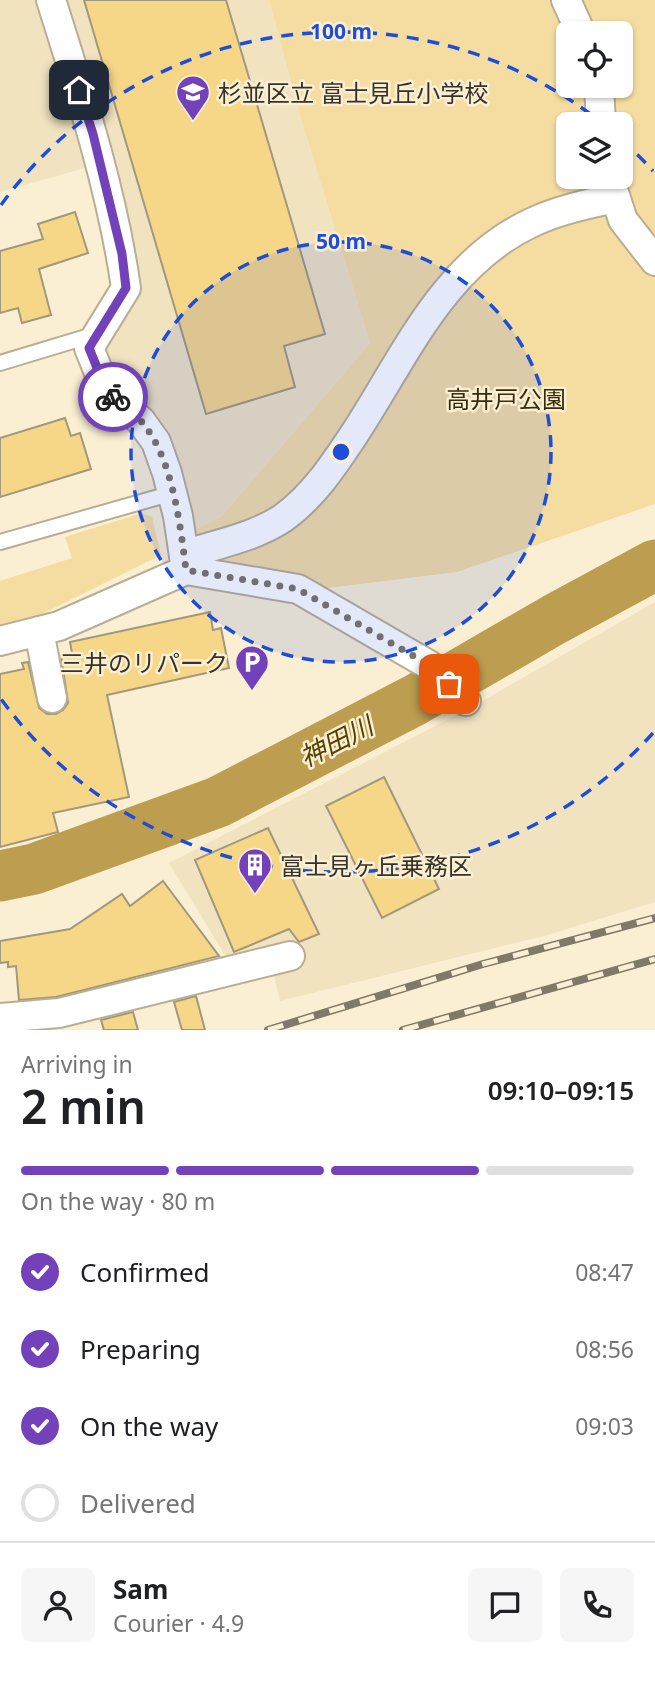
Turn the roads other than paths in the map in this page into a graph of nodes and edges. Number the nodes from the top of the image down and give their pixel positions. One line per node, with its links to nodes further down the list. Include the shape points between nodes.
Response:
1 (51, 0): 7 (street, via 93,134 122,254 126,288)
2 (565, 0): 3 (street)
3 (575, 21)
4 (608, 189): 11 (street, via 497,242 464,270 440,296 320,483 282,519)
5 (613, 189): 6 (street, via 623,220)
6 (655, 261)
7 (98, 334): 8 (lane); 9 (street, via 89,348 106,390 141,421 156,442)
8 (0, 363)
9 (173, 493): 10 (lane); 11 (street)
10 (0, 542)
11 (185, 562): 12 (street, via 60,625); 15 (street, via 298,589 429,665)
12 (39, 631): 13 (street); 14 (street)
13 (0, 641)
14 (52, 698)
15 (465, 701)
16 (290, 956): 17 (street, via 59,1013)
17 (0, 1018)

